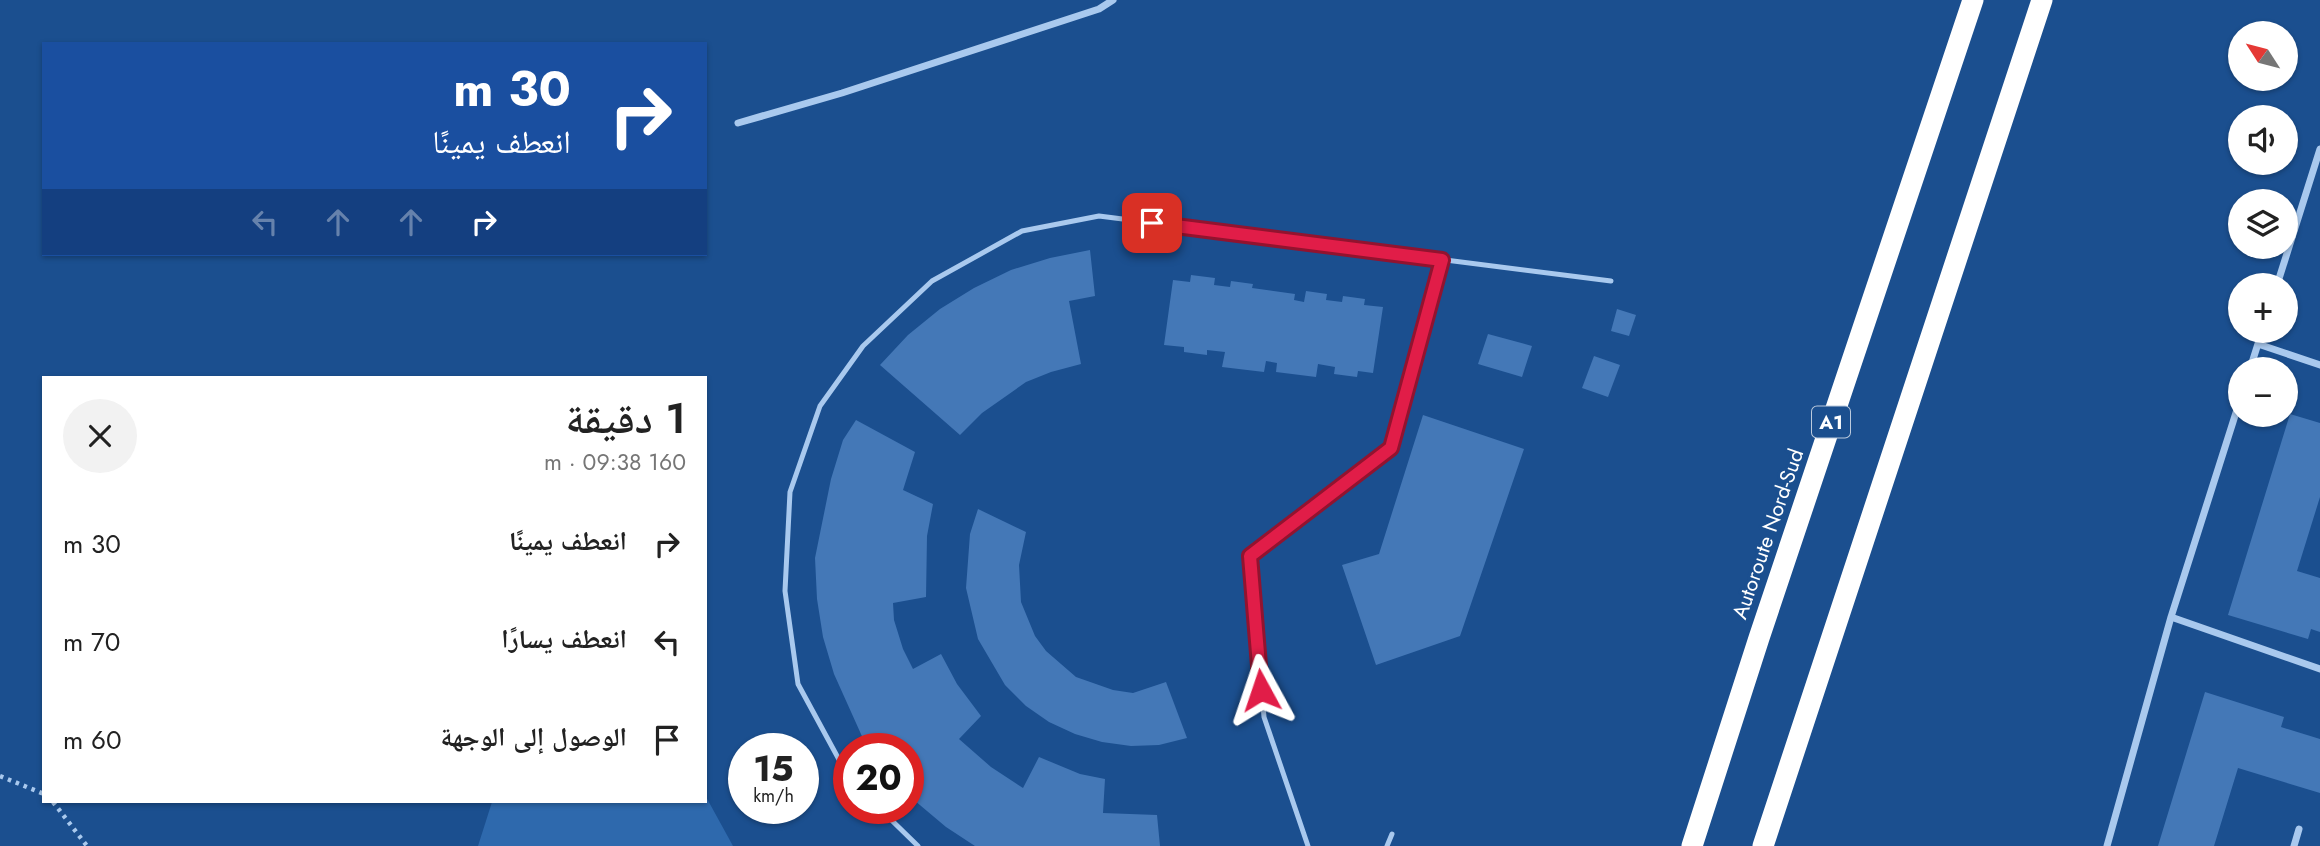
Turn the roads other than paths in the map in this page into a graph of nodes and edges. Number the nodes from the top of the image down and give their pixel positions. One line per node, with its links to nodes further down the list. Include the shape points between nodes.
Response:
1 (1113, 0): 4 (street, via 1099,9)
2 (1973, 0): 22 (highway, Autoroute Nord-Sud / A1)
3 (2042, 0): 23 (highway)
4 (738, 123)
5 (2320, 149): 7 (street)
6 (1442, 260): 8 (lane); 15 (lane, via 1100,216 1022,231 932,281 863,346 820,405 790,492 785,591 798,684); 20 (lane, via 1391,448 1250,556 1264,717)
7 (2281, 273)
8 (1611, 281)
9 (2258, 344): 10 (street); 11 (street)
10 (2254, 357)
11 (2320, 365)
12 (2231, 427): 13 (street)
13 (2171, 617): 14 (street); 24 (street)
14 (2320, 669)
15 (833, 749)
16 (895, 824): 19 (lane)
17 (2299, 828): 25 (street)
18 (1392, 834): 21 (lane)
19 (918, 846)
20 (1308, 846)
21 (1387, 846)
22 (1692, 846)
23 (1763, 846)
24 (2107, 846)
25 (2294, 846)

